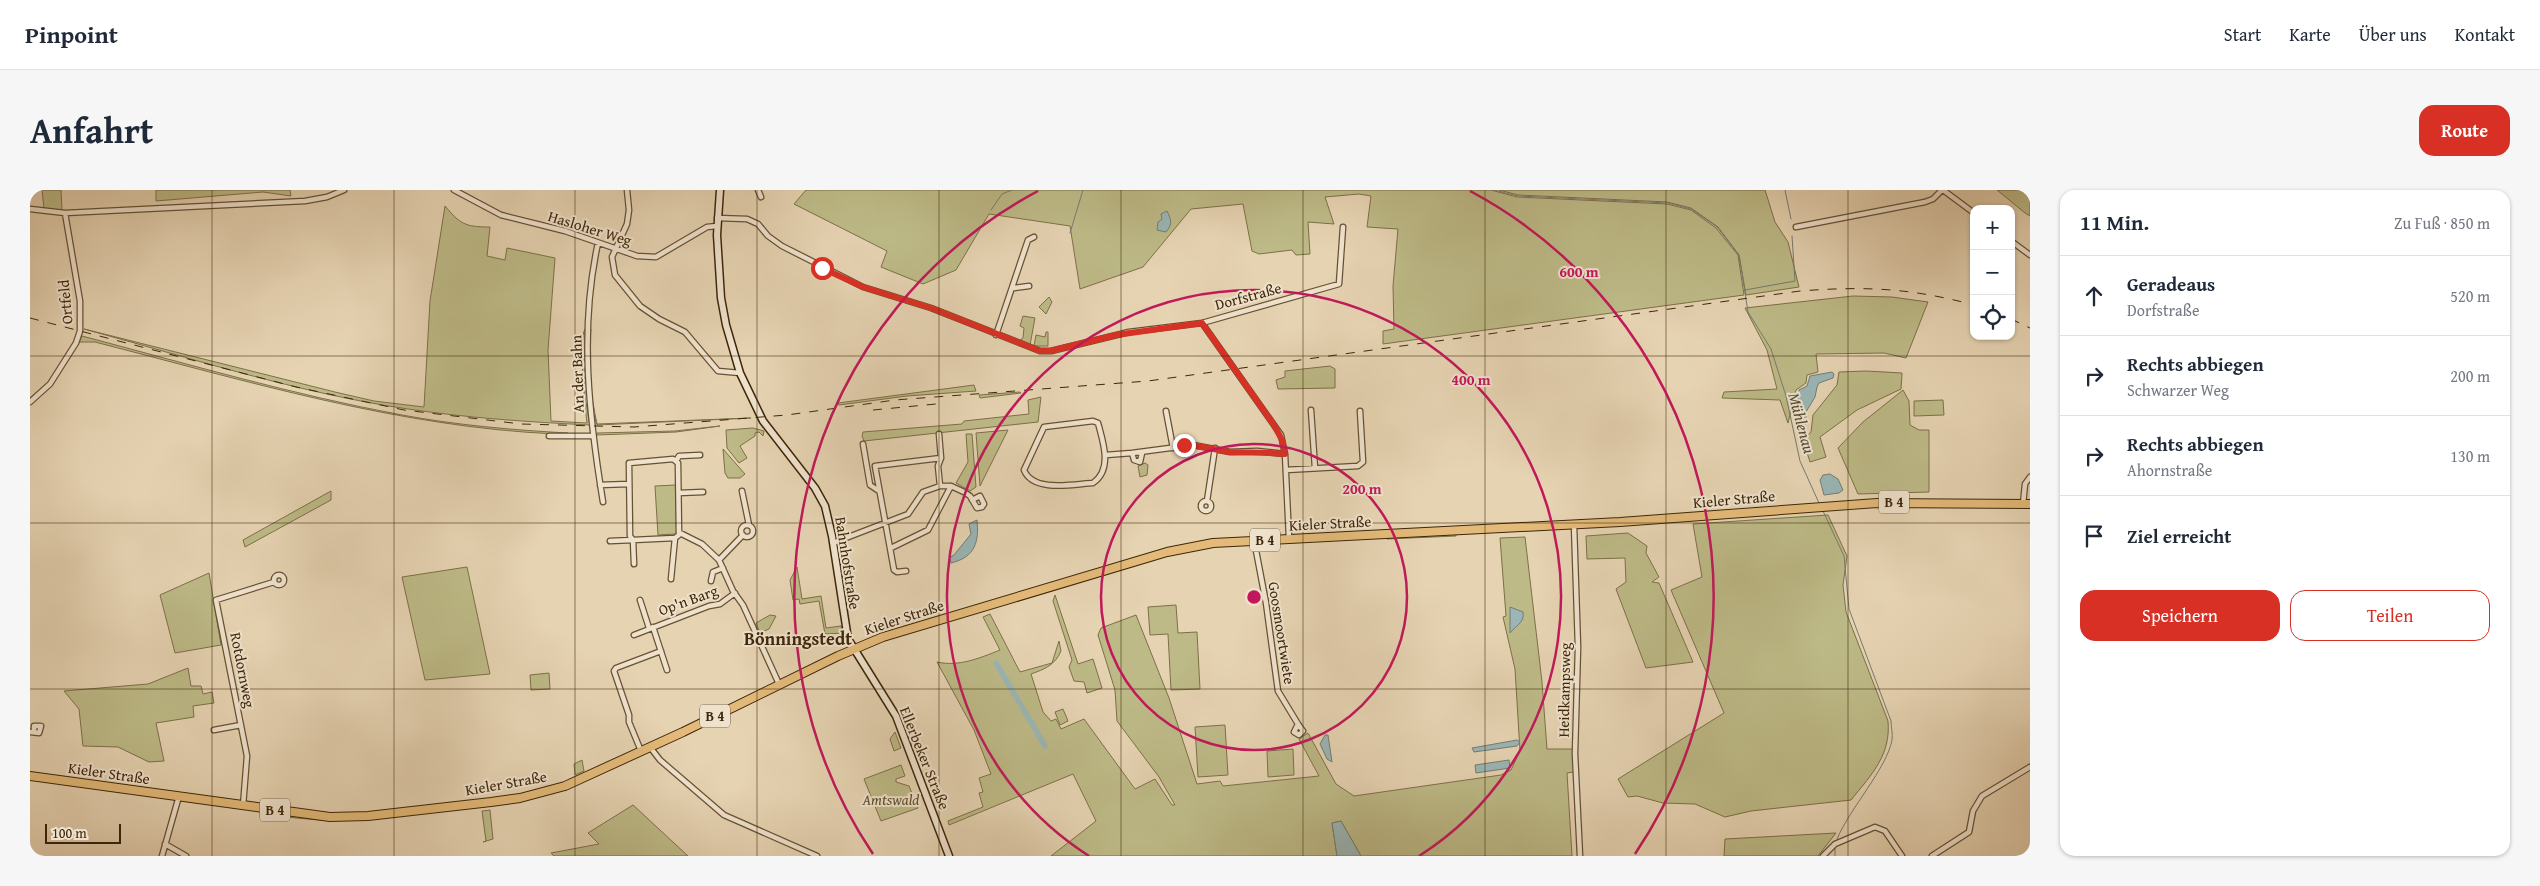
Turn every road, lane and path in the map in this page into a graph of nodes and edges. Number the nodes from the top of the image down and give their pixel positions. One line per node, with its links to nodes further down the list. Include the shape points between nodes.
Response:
1 (344, 190): 11 (street, via 305,201)
2 (454, 190): 7 (street, Hasloher Weg)
3 (627, 190): 19 (street, via 629,210)
4 (720, 190): 12 (main road, Bahnhofstraße)
5 (758, 190): 8 (street)
6 (1943, 190): 10 (street); 15 (street, via 1925,202)
7 (464, 192): 17 (street, Hasloher Weg, via 501,215)
8 (761, 197)
9 (30, 209): 11 (street)
10 (1970, 210)
11 (64, 213): 26 (street, Ortfeld, via 80,300 80,331 54,377)
12 (717, 218): 13 (main road, Bahnhofstraße); 24 (street, Dorfstraße, via 746,219 758,224 782,246 859,286 931,308)
13 (717, 226): 19 (street, Hasloher Weg, via 707,227 656,257); 25 (main road, Bahnhofstraße, via 721,298)
14 (1343, 227): 23 (street, Dorfstraße, via 1339,284)
15 (1796, 227)
16 (1034, 237): 22 (street, via 1028,240)
17 (598, 244): 19 (street, Hasloher Weg); 32 (street, An der Bahn, via 590,283 586,358)
18 (2015, 244): 20 (street)
19 (615, 250): 25 (street, via 612,261 615,274 640,306 685,332 718,371)
20 (2030, 255)
21 (1029, 286): 22 (street)
22 (1014, 288): 24 (street)
23 (1202, 323): 24 (street, Dorfstraße, via 1122,334 1048,351); 38 (street, via 1274,425)
24 (996, 334)
25 (740, 373): 68 (main road, Bahnhofstraße, via 758,412 820,496)
26 (30, 402)
27 (1311, 410): 43 (street)
28 (1166, 411): 34 (street)
29 (1360, 411): 43 (street, via 1363,462 1358,466)
30 (939, 434): 41 (street)
31 (549, 436): 32 (street)
32 (593, 436): 47 (street, An der Bahn)
33 (863, 444): 50 (street, via 870,485)
34 (1173, 448): 35 (street, via 1193,445); 37 (street)
35 (1215, 448): 38 (street, via 1230,452); 55 (street)
36 (1132, 453): 37 (street); 37 (street, via 1137,462); 40 (street)
37 (1142, 453)
38 (1285, 454): 44 (street)
39 (700, 455): 42 (street, via 679,456)
40 (1106, 455): 40 (street, via 1093,483 1048,487 1024,470 1044,427 1093,420 1098,423)
41 (941, 458): 48 (street, via 938,466); 50 (street, via 875,465)
42 (676, 460): 46 (street, via 631,461); 53 (street)
43 (1315, 468): 44 (street)
44 (1286, 470): 64 (street)
45 (2030, 477): 57 (street, via 2025,484)
46 (628, 484): 47 (street); 65 (street)
47 (600, 485): 56 (street, An der Bahn)
48 (940, 486): 49 (street); 58 (street, via 923,492 908,514)
49 (951, 486): 54 (street); 69 (street, via 928,530)
50 (879, 490): 58 (street)
51 (742, 491): 59 (street)
52 (703, 492): 53 (street)
53 (679, 493): 61 (street)
54 (972, 500)
55 (1207, 501)
56 (603, 502)
57 (2027, 504): 60 (main road, Kieler Straße / B 4, via 1894,502)
58 (886, 522): 68 (street); 69 (street)
59 (749, 525): 62 (street, via 742,528); 62 (street, via 753,529 752,535)
60 (1574, 525): 64 (main road, Kieler Straße / B 4); 99 (street, Heidkampsweg, via 1578,647 1575,754)
61 (680, 533): 63 (street); 70 (street, via 702,544)
62 (743, 536): 70 (street)
63 (675, 538): 65 (street); 74 (street)
64 (1289, 538): 66 (main road, Kieler Straße / B 4)
65 (632, 540): 67 (street); 71 (street)
66 (1254, 540): 81 (main road, Kieler Straße / B 4, via 1213,543 1167,552 918,625); 85 (street, Goosmoortwiete, via 1278,692)
67 (610, 541)
68 (833, 542): 81 (main road, Bahnhofstraße, via 844,621)
69 (891, 548): 73 (street, via 894,570)
70 (720, 560): 72 (street)
71 (634, 564)
72 (723, 568): 76 (street, via 713,572); 77 (street)
73 (906, 571)
74 (672, 579)
75 (274, 582): 86 (street, Rotdornweg, via 216,600)
76 (711, 582)
77 (737, 595): 79 (street, Op'n Barg); 84 (street)
78 (640, 600): 79 (street, Op'n Barg)
79 (651, 628): 80 (street, Op'n Barg); 82 (street)
80 (634, 635)
81 (853, 649): 84 (main road, Kieler Straße / B 4); 98 (main road, Ellerbeker Straße, via 896,716)
82 (661, 651): 83 (street); 89 (street, via 615,670)
83 (667, 670)
84 (779, 684): 88 (main road, Kieler Straße / B 4)
85 (1298, 724)
86 (241, 725): 87 (street); 93 (street, Rotdornweg, via 247,756)
87 (214, 730)
88 (650, 747): 89 (main road, Kieler Straße / B 4); 97 (street, via 660,760 724,815)
89 (640, 752): 93 (main road, Kieler Straße / B 4, via 565,786 491,802 349,817)
90 (2030, 767): 102 (street, via 1982,796 1973,811 1969,832)
91 (30, 776): 92 (main road, Kieler Straße / B 4)
92 (179, 796): 93 (main road, Kieler Straße / B 4); 94 (street)
93 (243, 806)
94 (165, 844): 95 (street); 96 (street)
95 (162, 856)
96 (186, 856)
97 (817, 856)
98 (949, 856)
99 (1580, 856)
100 (1823, 856): 101 (street, via 1835,844 1875,827 1885,831)
101 (1902, 856)
102 (1932, 856)

